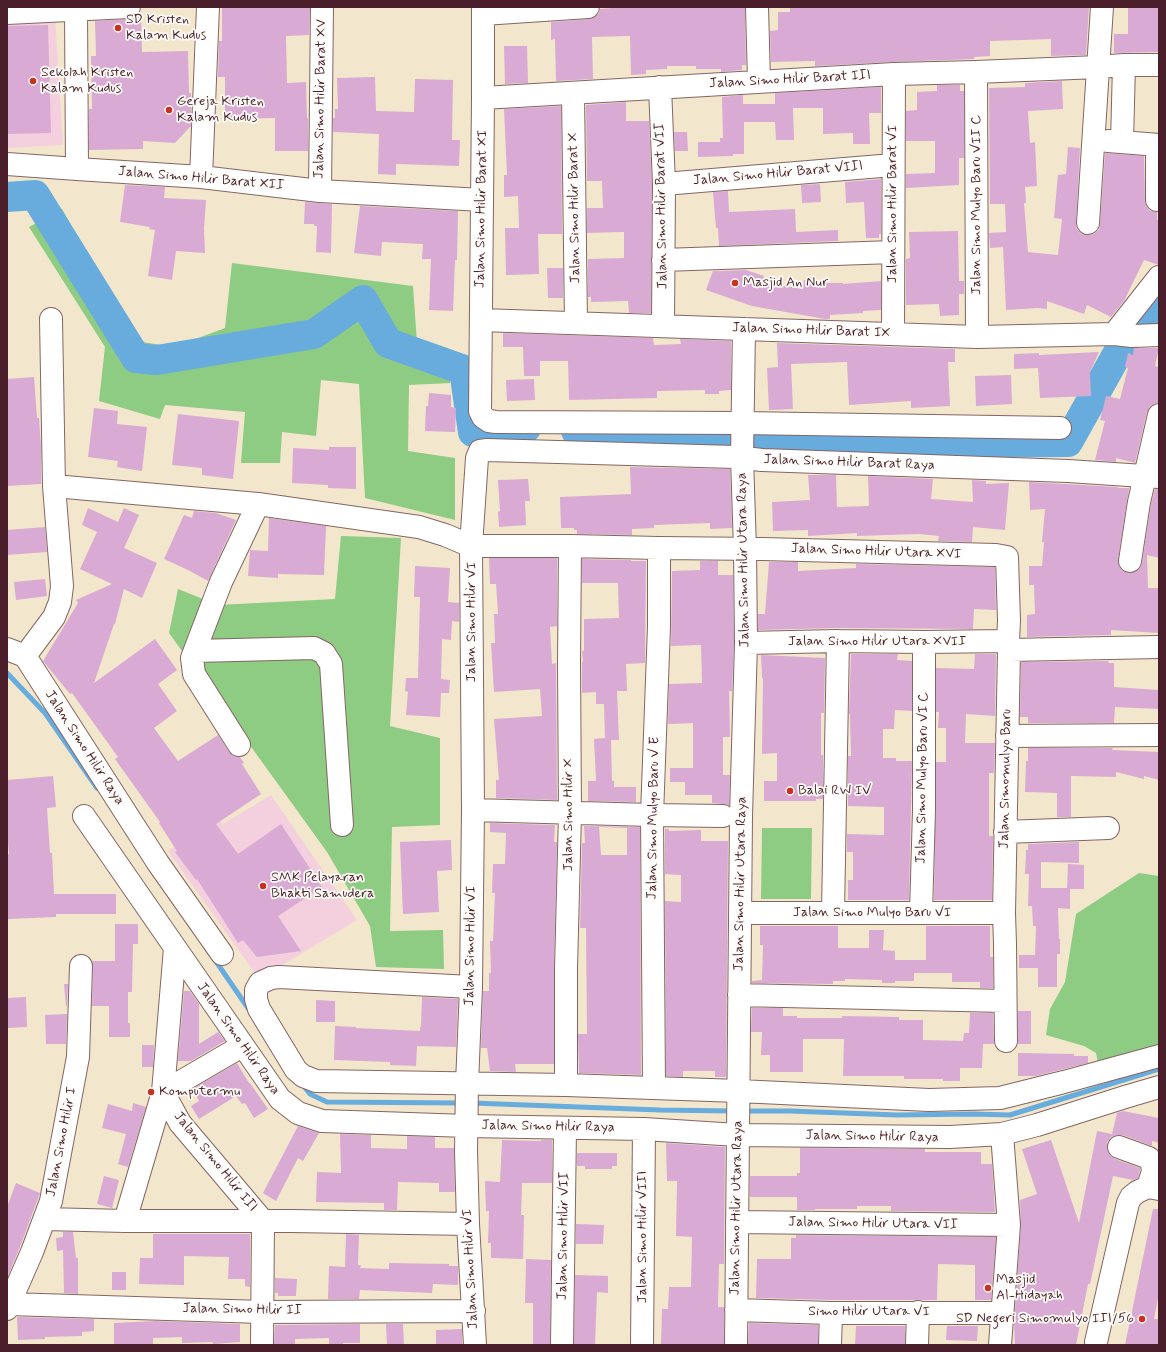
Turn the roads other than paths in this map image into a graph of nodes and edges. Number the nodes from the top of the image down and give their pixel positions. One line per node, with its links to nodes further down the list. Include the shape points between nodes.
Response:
1 (129, 7): 7 (street)
2 (208, 7): 25 (street)
3 (322, 7): 27 (street, Jalan Simo Hilir Barat XV)
4 (588, 7): 8 (street)
5 (757, 7): 15 (street)
6 (1102, 7): 12 (street)
7 (76, 10): 9 (street); 24 (street)
8 (483, 10): 18 (street, Jalan Simo Hilir Barat XI)
9 (7, 13)
10 (1124, 65): 11 (street, Jalan Simo Hilir Barat III); 12 (street, Jalan Simo Hilir Barat III); 20 (street)
11 (1159, 65)
12 (1098, 67): 13 (street, Jalan Simo Hilir Barat III); 19 (street)
13 (976, 72): 14 (street, Jalan Simo Hilir Barat III); 41 (street, Jalan Simo Mulyo Baru VII C)
14 (894, 74): 15 (street, Jalan Simo Hilir Barat III); 23 (street, Jalan Simo Hilir Barat VI)
15 (760, 81): 16 (street, Jalan Simo Hilir Barat III)
16 (660, 87): 17 (street, Jalan Simo Hilir Barat III); 26 (street, Jalan Simo Hilir Barat VII)
17 (573, 93): 18 (street, Jalan Simo Hilir Barat III); 36 (street, Jalan Simo Hilir Barat X)
18 (483, 98): 28 (street, Jalan Simo Hilir Barat XI)
19 (1093, 140): 20 (street); 30 (street)
20 (1122, 142): 21 (street)
21 (1158, 145): 29 (street)
22 (7, 164): 24 (street, Jalan Simo Hilir Barat XII)
23 (893, 165): 26 (street, Jalan Simo Hilir Barat VIII); 31 (street, Jalan Simo Hilir Barat VI)
24 (77, 169): 25 (street, Jalan Simo Hilir Barat XII)
25 (201, 177): 27 (street, Jalan Simo Hilir Barat XII)
26 (664, 184): 32 (street, Jalan Simo Hilir Barat VII)
27 (320, 191): 28 (street, Jalan Simo Hilir Barat XII)
28 (482, 200): 35 (street, Jalan Simo Hilir Barat XI)
29 (1157, 200)
30 (1088, 224)
31 (893, 252): 32 (street); 39 (street, Jalan Simo Hilir Barat VI)
32 (663, 260): 37 (street, Jalan Simo Hilir Barat VII)
33 (1159, 277): 40 (street)
34 (51, 319): 47 (street)
35 (481, 320): 36 (street, Jalan Simo Hilir Barat IX); 42 (street, Jalan Simo Hilir Barat XI)
36 (576, 323): 37 (street, Jalan Simo Hilir Barat IX)
37 (663, 326): 38 (street, Jalan Simo Hilir Barat IX)
38 (744, 329): 39 (street, Jalan Simo Hilir Barat IX); 45 (street, Jalan Simo Hilir Utara Raya)
39 (893, 334): 41 (street, Jalan Simo Hilir Barat IX)
40 (1133, 335): 41 (street, Jalan Simo Hilir Barat IX)
41 (977, 337)
42 (480, 411): 45 (street, Jalan Simo Hilir Barat Raya, via 483,417 496,422)
43 (1159, 415): 46 (street)
44 (1060, 428): 45 (street, Jalan Simo Hilir Barat Raya)
45 (742, 441): 46 (street, Jalan Simo Hilir Barat Raya); 49 (street, Jalan Simo Hilir Barat Raya, via 480,451 476,458); 52 (street, Jalan Simo Hilir Utara Raya)
46 (1152, 477): 54 (street, via 1139,502)
47 (54, 486): 48 (street); 61 (street, via 62,586 60,602 54,617)
48 (258, 504): 49 (street, via 419,527); 60 (street, via 221,582)
49 (471, 546): 50 (street); 65 (street, Jalan Simo Hilir VI)
50 (570, 546): 51 (street); 66 (street, Jalan Simo Hilir X)
51 (659, 548): 52 (street); 67 (street, Jalan Simo Mulyo Baru V E, via 659,626)
52 (745, 549): 53 (street, Jalan Simo Hilir Utara XVI); 57 (street, Jalan Simo Hilir Utara Raya)
53 (1007, 557): 58 (street, Jalan Simomulyo Baru)
54 (1130, 561)
55 (838, 640): 56 (street, Jalan Simo Hilir Utara XVII); 57 (street, Jalan Simo Hilir Utara XVII); 73 (street)
56 (924, 642): 58 (street, Jalan Simo Hilir Utara XVII); 75 (street, Jalan Simo Mulyo Baru VI C)
57 (746, 643): 74 (street, Jalan Simo Hilir Utara Raya)
58 (1008, 645): 59 (street, Jalan Simo Hilir Utara XVII); 63 (street, Jalan Simomulyo Baru)
59 (1159, 647)
60 (195, 651): 64 (street, via 192,658 194,674); 70 (street, via 314,648 324,654 331,664)
61 (16, 652): 78 (street, Jalan Simo Hilir Raya)
62 (1159, 735): 63 (street)
63 (1007, 736): 72 (street, Jalan Simomulyo Baru)
64 (239, 745)
65 (473, 810): 66 (street); 80 (street, Jalan Simo Hilir VI)
66 (570, 813): 67 (street); 86 (street, Jalan Simo Hilir X)
67 (652, 815): 69 (street); 88 (street, Jalan Simo Mulyo Baru V E)
68 (84, 816): 77 (street, Jalan Simo Hilir Raya)
69 (723, 816)
70 (342, 825)
71 (1108, 828): 72 (street)
72 (1005, 832): 76 (street, Jalan Simomulyo Baru)
73 (833, 912): 74 (street, Jalan Simo Mulyo Baru VI); 75 (street, Jalan Simo Mulyo Baru VI)
74 (741, 913): 81 (street, Jalan Simo Hilir Utara Raya)
75 (921, 913): 76 (street, Jalan Simo Mulyo Baru VI)
76 (1004, 913): 82 (street, Jalan Simomulyo Baru)
77 (175, 948): 84 (street, Jalan Simo Hilir Raya); 89 (street)
78 (222, 954)
79 (81, 966): 97 (street, Jalan Simo Hilir I, via 78,1057 51,1201)
80 (471, 987): 90 (street, Jalan Simo Hilir VI); 90 (street, Jalan Simo Hilir Raya, via 279,977 260,983 256,990 259,1009 296,1070 304,1076 316,1081)
81 (739, 995): 82 (street); 91 (street, Jalan Simo Hilir Utara Raya)
82 (1005, 1001): 83 (street, Jalan Simomulyo Baru)
83 (1006, 1041)
84 (242, 1046): 89 (street); 90 (street, Jalan Simo Hilir Raya, via 280,1099 298,1113 322,1121)
85 (1159, 1056): 91 (street, Jalan Simo Hilir Raya, via 1000,1098 929,1100)
86 (566, 1085): 88 (street, Jalan Simo Hilir Raya); 90 (street, Jalan Simo Hilir Raya)
87 (1159, 1087): 94 (street, Jalan Simo Hilir Raya)
88 (654, 1088): 91 (street, Jalan Simo Hilir Raya)
89 (163, 1092): 98 (street, Jalan Simo Hilir III); 99 (street, Jalan Simo Hilir III, via 180,1123)
90 (467, 1105): 92 (street, Jalan Simo Hilir Raya); 101 (street, Jalan Simo Hilir VI)
91 (738, 1114): 93 (street, Jalan Simo Hilir Raya); 94 (street, Jalan Simo Hilir Raya, via 950,1137); 100 (street, Jalan Simo Hilir Utara Raya)
92 (565, 1128): 93 (street, Jalan Simo Hilir Raya); 113 (street, Jalan Simo Hilir VII)
93 (644, 1129): 114 (street, Jalan Simo Hilir VIII)
94 (1002, 1134): 102 (street)
95 (1120, 1147): 96 (street, via 1150,1158)
96 (1154, 1188): 110 (street, via 1137,1192 1128,1203)
97 (45, 1219): 98 (street, Jalan Simo Hilir III); 103 (street, Jalan Simo Hilir I)
98 (125, 1221): 99 (street, Jalan Simo Hilir III)
99 (263, 1221): 101 (street, Jalan Simo Hilir III); 106 (street)
100 (737, 1222): 102 (street, Jalan Simo Hilir Utara VII); 105 (street, Jalan Simo Hilir Utara Raya)
101 (468, 1224): 104 (street, Jalan Simo Hilir VI)
102 (1009, 1225): 109 (street)
103 (8, 1307): 106 (street, Jalan Simo Hilir II)
104 (474, 1310): 106 (street, Jalan Simo Hilir II); 112 (street, Jalan Simo Hilir VI)
105 (736, 1310): 108 (street, Simo Hilir Utara VI); 115 (street, Jalan Simo Hilir Utara Raya)
106 (262, 1312): 111 (street)
107 (918, 1312): 108 (street, Simo Hilir Utara VI); 109 (street, Simo Hilir Utara VI); 117 (street)
108 (830, 1313): 116 (street)
109 (1002, 1313): 118 (street)
110 (1096, 1342)
111 (262, 1345)
112 (475, 1345)
113 (562, 1345)
114 (642, 1345)
115 (736, 1345)
116 (830, 1345)
117 (917, 1345)
118 (1000, 1345)

